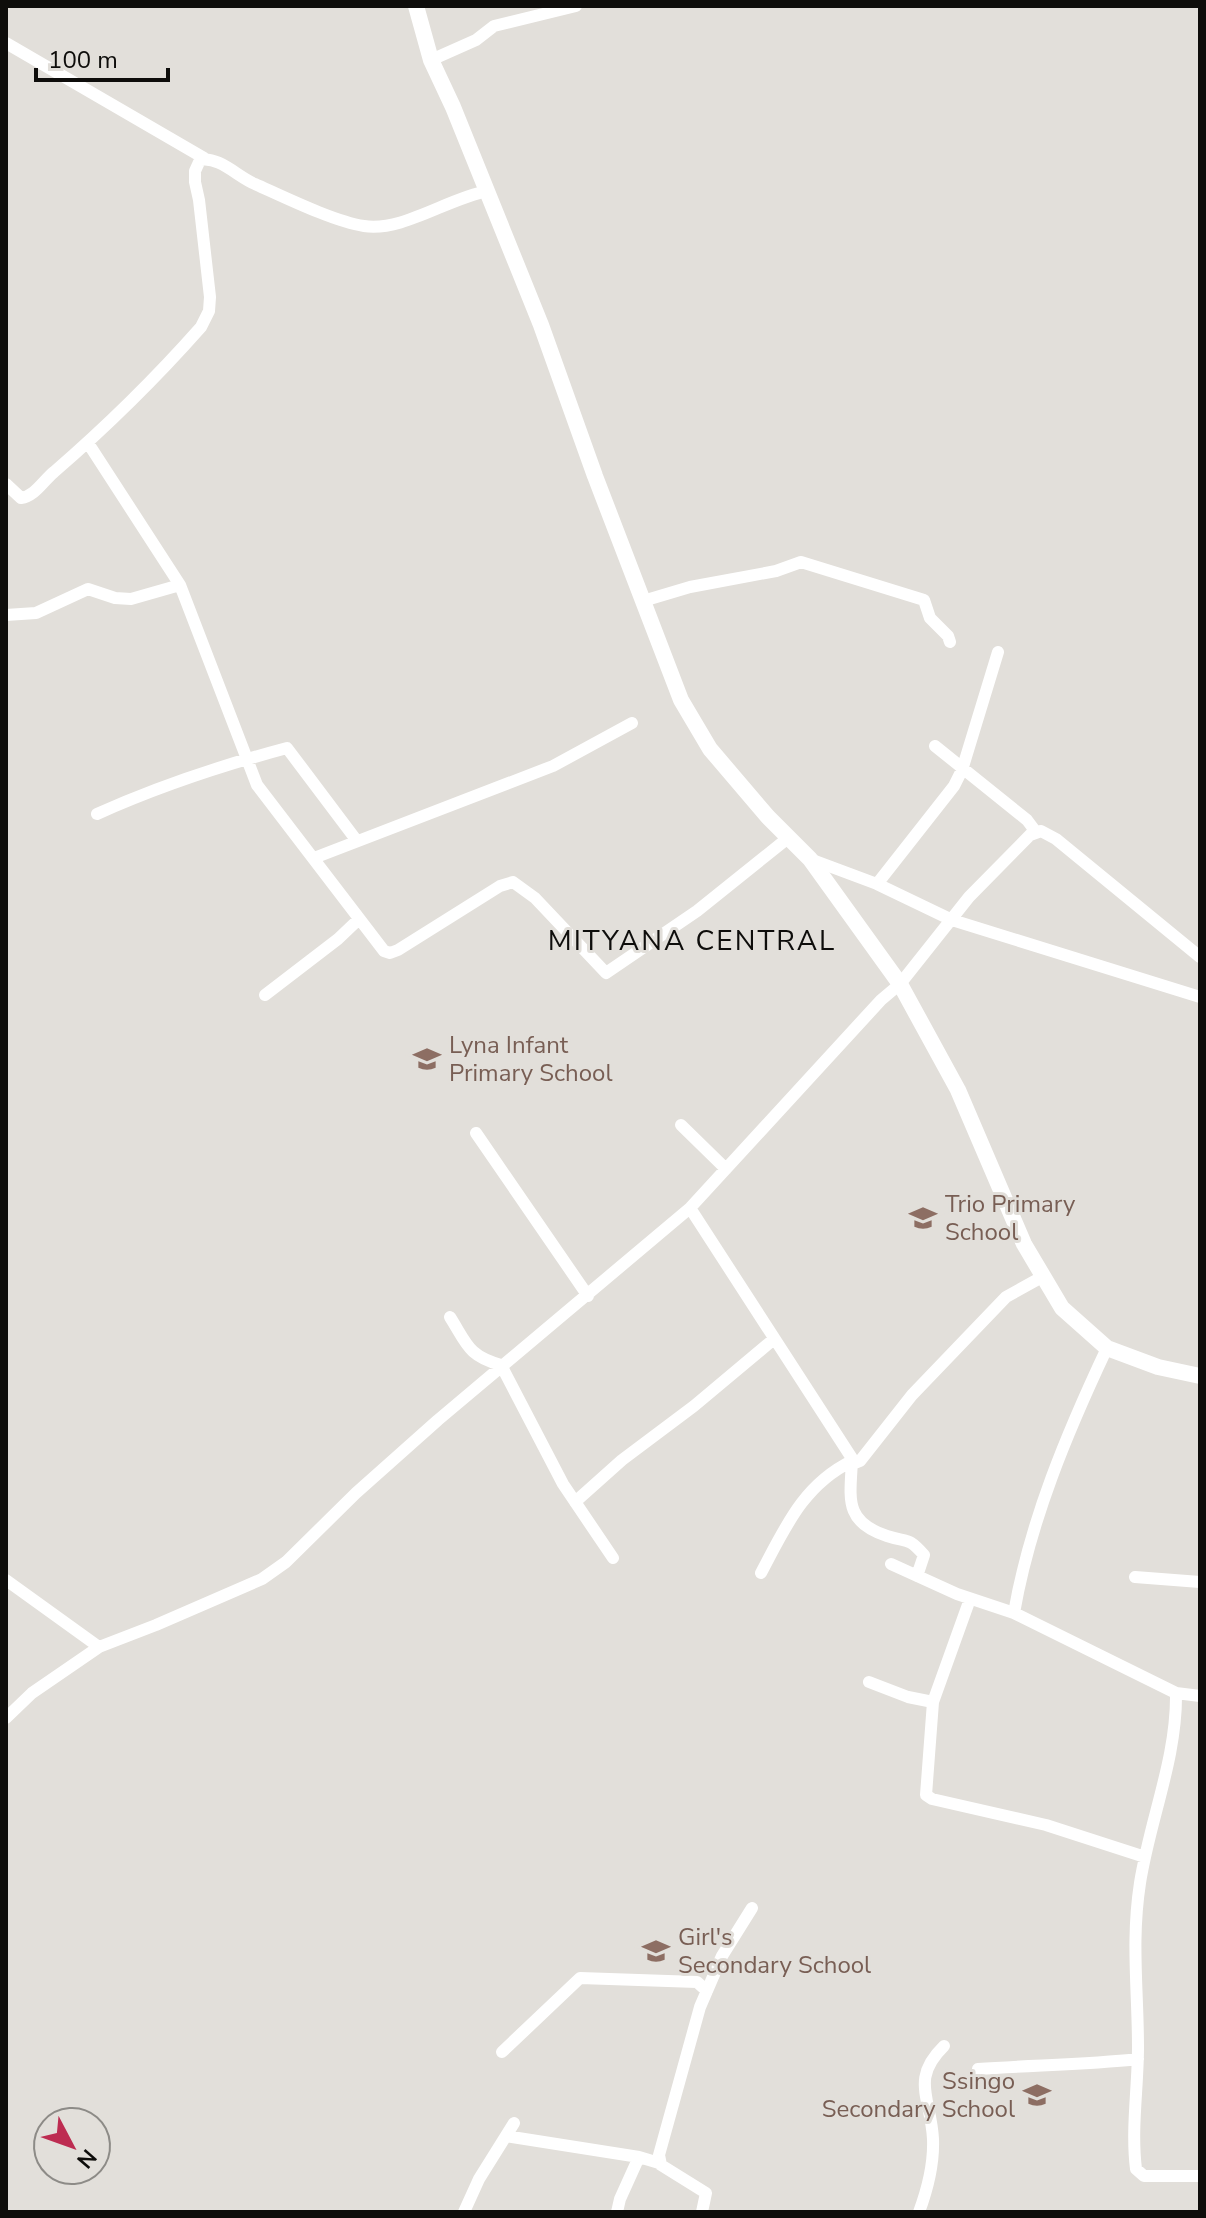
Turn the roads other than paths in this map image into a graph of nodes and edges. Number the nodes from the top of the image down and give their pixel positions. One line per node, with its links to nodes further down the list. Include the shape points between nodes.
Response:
1 (416, 6): 4 (main road)
2 (576, 6): 4 (street, via 494,26)
3 (6, 43): 5 (street)
4 (431, 60): 6 (main road)
5 (204, 158): 6 (street, via 364,226 384,228); 7 (street, via 195,182 209,311 172,360)
6 (488, 191): 10 (main road)
7 (88, 443): 8 (street, via 24,499); 9 (street)
8 (6, 484)
9 (180, 585): 11 (street, via 131,599 88,589 36,613); 16 (street)
10 (643, 601): 12 (street, via 809,563 924,600 930,618); 20 (main road, via 681,700 710,749)
11 (6, 615)
12 (950, 642)
13 (998, 652): 17 (street)
14 (632, 723): 21 (street, via 553,766)
15 (935, 746): 17 (street)
16 (247, 759): 18 (street); 21 (street, via 290,750); 22 (street, via 257,785)
17 (962, 770): 19 (street); 24 (street)
18 (97, 814)
19 (1036, 832): 26 (street); 27 (street, via 1056,839)
20 (788, 838): 23 (main road); 25 (street, via 697,911 606,973 513,882 390,953)
21 (357, 841): 22 (street)
22 (314, 858): 25 (street)
23 (810, 859): 24 (street); 28 (main road)
24 (877, 884): 26 (street)
25 (359, 919): 29 (street)
26 (952, 920): 28 (street); 30 (street)
27 (1200, 957)
28 (900, 984): 33 (street); 35 (main road, via 958,1090)
29 (265, 995)
30 (1200, 997)
31 (681, 1125): 33 (street)
32 (476, 1133): 36 (street)
33 (726, 1169): 34 (street)
34 (690, 1208): 36 (street); 38 (street)
35 (1042, 1277): 39 (main road, via 1071,1318); 42 (street, via 1006,1297 912,1395 860,1461)
36 (588, 1296): 40 (street)
37 (450, 1317): 40 (street, via 470,1349)
38 (774, 1339): 42 (street); 43 (street)
39 (1107, 1348): 41 (main road); 52 (street, via 1055,1464)
40 (501, 1365): 43 (street); 53 (street, via 275,1571)
41 (1200, 1376)
42 (852, 1461): 46 (street, via 797,1507); 47 (street, via 853,1515 886,1536 911,1540 924,1555)
43 (575, 1502): 44 (street)
44 (613, 1558)
45 (891, 1564): 47 (street)
46 (761, 1573)
47 (917, 1576): 51 (street)
48 (1135, 1577): 50 (street)
49 (6, 1580): 53 (street)
50 (1200, 1582)
51 (970, 1599): 52 (street); 57 (street)
52 (1014, 1613): 55 (street)
53 (99, 1647): 58 (street, via 32,1693)
54 (869, 1682): 57 (street)
55 (1176, 1693): 56 (street); 59 (street, via 1172,1747)
56 (1200, 1696)
57 (933, 1702): 59 (street, via 926,1795)
58 (6, 1718)
59 (1145, 1857): 64 (street, via 1134,1943)
60 (752, 1908): 61 (street)
61 (707, 1991): 63 (street, via 697,1982 580,1978); 69 (street)
62 (944, 2046): 74 (street, via 925,2068 933,2159)
63 (502, 2052)
64 (1138, 2059): 65 (street); 70 (street, via 1136,2169 1144,2176)
65 (978, 2069)
66 (514, 2123): 67 (street)
67 (506, 2136): 68 (street); 71 (street)
68 (639, 2157): 69 (street); 72 (street)
69 (659, 2163): 73 (street, via 703,2189 707,2198)
70 (1200, 2176)
71 (464, 2212)
72 (617, 2212)
73 (702, 2212)
74 (919, 2212)

